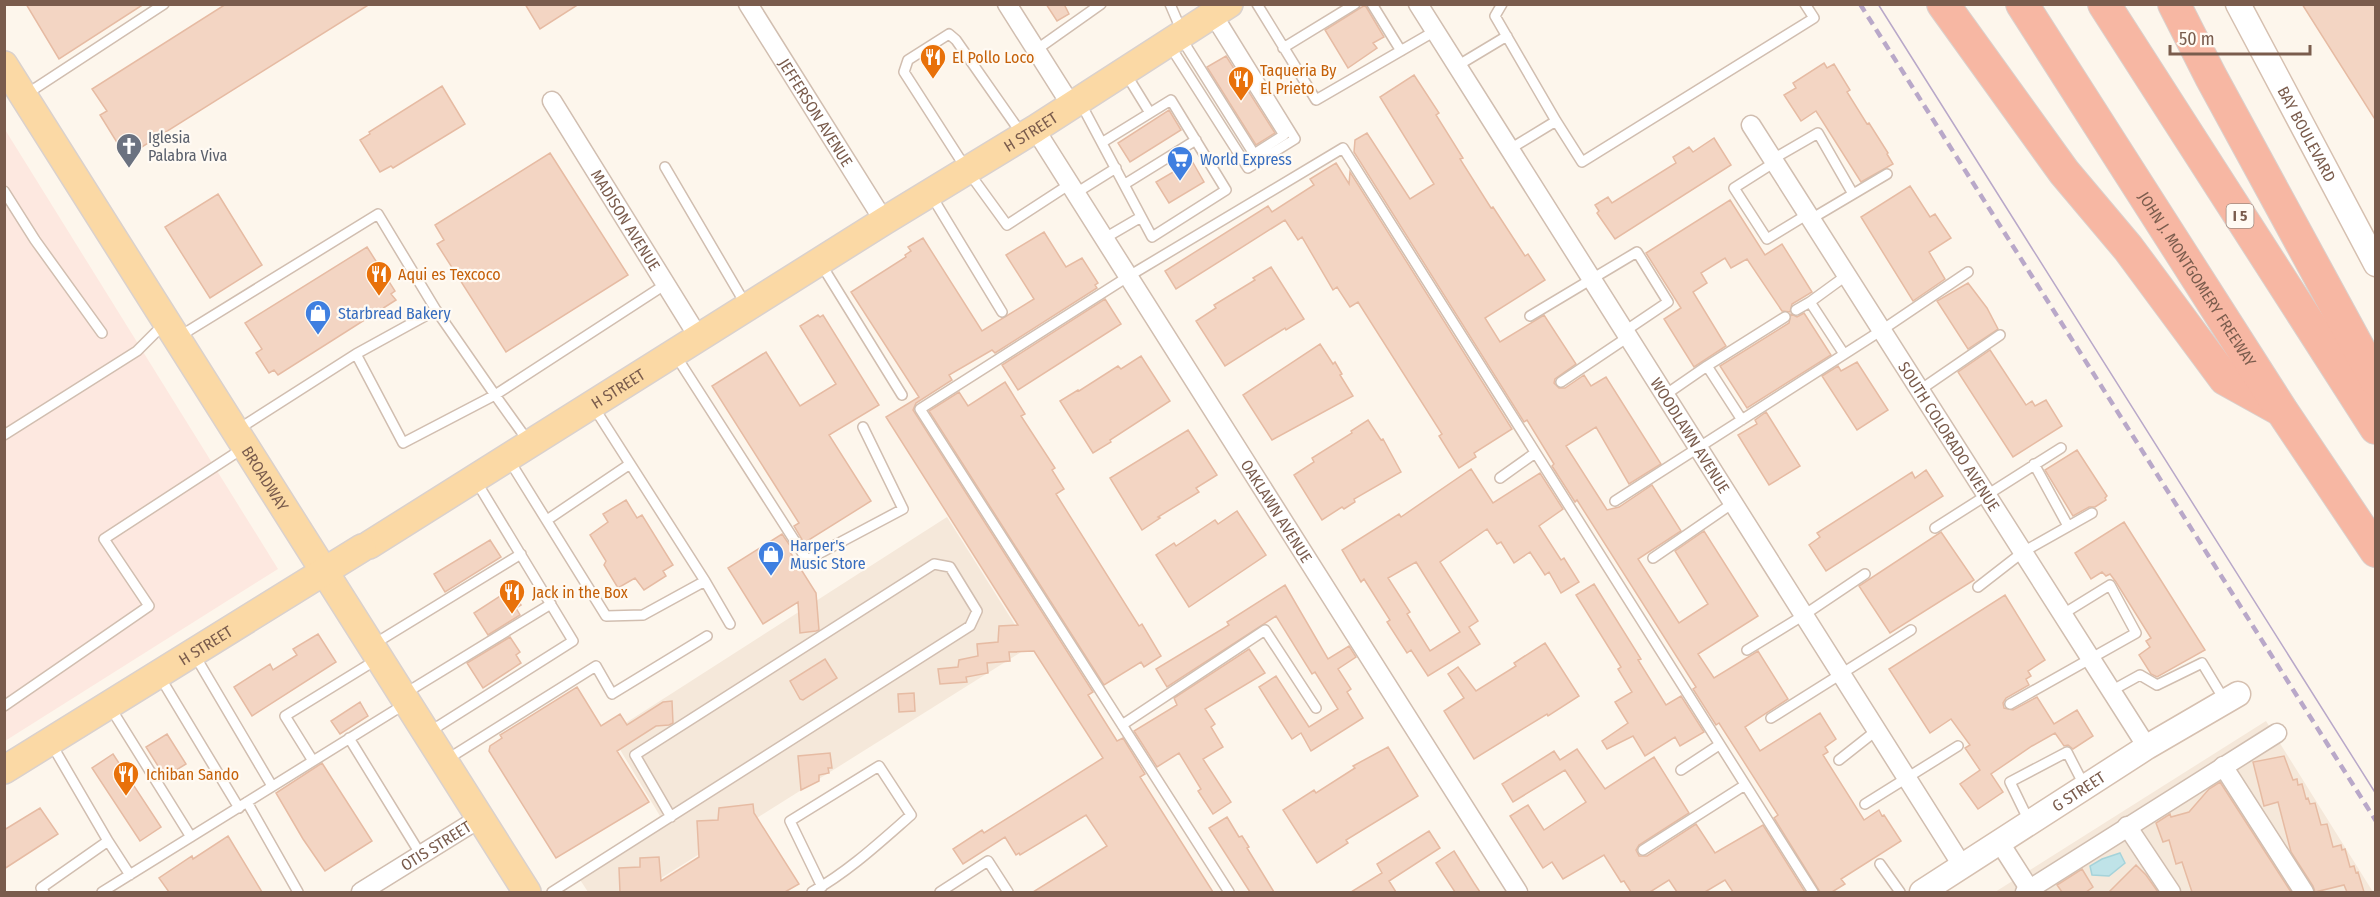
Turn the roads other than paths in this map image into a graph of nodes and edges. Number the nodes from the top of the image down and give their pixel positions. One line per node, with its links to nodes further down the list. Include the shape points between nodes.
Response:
1 (164, 4): 27 (lane)
2 (748, 4): 49 (street, JEFFERSON AVENUE)
3 (1007, 4): 22 (street)
4 (1101, 4): 22 (lane)
5 (1170, 4): 20 (lane)
6 (1257, 4): 21 (lane)
7 (1355, 4): 21 (lane)
8 (1372, 4): 23 (lane)
9 (1502, 4): 19 (lane, via 1495,16)
10 (1805, 4): 31 (lane, via 1814,18 1582,162)
11 (1943, 4): 82 (highway, via 2064,172 2128,248 2225,379)
12 (2022, 4): 82 (highway, JOHN J. MONTGOMERY FREEWAY)
13 (2104, 4): 85 (highway, I 5)
14 (2174, 4): 75 (highway)
15 (2238, 4): 52 (street, BAY BOULEVARD)
16 (1422, 5): 18 (street, WOODLAWN AVENUE)
17 (1218, 11): 20 (main road, H STREET); 20 (lane, via 1284,135 1254,154); 20 (lane, via 1295,139 1248,168)
18 (1435, 31): 23 (lane); 25 (street, WOODLAWN AVENUE)
19 (1507, 36): 25 (lane); 31 (lane)
20 (1177, 38): 26 (main road, H STREET)
21 (1283, 48): 23 (lane, via 1316,100)
22 (1036, 50): 29 (street)
23 (1401, 51)
24 (4, 65): 27 (main road, BROADWAY)
25 (1457, 66): 36 (street, WOODLAWN AVENUE)
26 (1125, 71): 29 (main road, H STREET); 30 (lane)
27 (24, 95): 65 (main road, BROADWAY)
28 (552, 101): 57 (street, MADISON AVENUE)
29 (1075, 102): 33 (main road, H STREET); 35 (lane)
30 (1150, 113): 34 (lane, via 1171,100); 35 (lane)
31 (1556, 121): 36 (lane)
32 (1751, 125): 37 (street, SOUTH COLORADO AVENUE)
33 (1029, 132): 40 (main road, H STREET); 40 (lane, via 949,34 908,60 904,72); 43 (street, OAKLAWN AVENUE)
34 (1196, 140): 42 (lane); 48 (lane, via 1226,190 1152,237)
35 (1103, 142): 39 (lane)
36 (1510, 149): 56 (street, WOODLAWN AVENUE)
37 (1774, 160): 46 (lane, via 1818,132); 47 (street, SOUTH COLORADO AVENUE); 47 (lane, via 1734,188 1761,230 1767,239)
38 (665, 167): 59 (lane)
39 (1116, 168): 42 (lane); 43 (lane)
40 (968, 170): 43 (lane, via 1007,225); 45 (main road, H STREET)
41 (1887, 174): 46 (lane)
42 (1125, 184): 48 (lane)
43 (1073, 188): 50 (street, OAKLAWN AVENUE)
44 (4, 191): 67 (lane)
45 (929, 193): 49 (main road, H STREET); 62 (lane)
46 (1853, 195): 47 (lane)
47 (1810, 216): 54 (street, SOUTH COLORADO AVENUE)
48 (1141, 217): 50 (lane)
49 (884, 221): 51 (main road, H STREET)
50 (1105, 238): 55 (street, OAKLAWN AVENUE)
51 (820, 261): 59 (main road, H STREET); 79 (lane)
52 (2376, 264)
53 (1968, 272): 66 (lane)
54 (1847, 275): 58 (lane); 66 (street, SOUTH COLORADO AVENUE)
55 (1129, 276): 91 (lane, via 1343,148); 131 (lane, via 920,409); 177 (street, OAKLAWN AVENUE)
56 (1592, 279): 63 (lane); 68 (street, WOODLAWN AVENUE); 68 (lane, via 1637,252 1668,302)
57 (666, 284): 70 (street, MADISON AVENUE); 78 (lane)
58 (1810, 302): 61 (lane); 73 (lane)
59 (747, 308): 70 (main road, H STREET)
60 (436, 310): 65 (lane, via 378,214); 71 (lane); 78 (lane)
61 (1796, 310)
62 (1002, 312)
63 (1530, 316)
64 (1785, 317): 74 (lane)
65 (172, 329): 86 (lane); 87 (main road, BROADWAY)
66 (1882, 330): 73 (lane); 77 (street, SOUTH COLORADO AVENUE)
67 (102, 333)
68 (1626, 334): 76 (lane); 80 (street, WOODLAWN AVENUE)
69 (2000, 335): 77 (lane)
70 (699, 338): 72 (main road, H STREET)
71 (357, 354): 78 (lane, via 403,443); 87 (lane)
72 (674, 354): 81 (main road, H STREET); 84 (lane, via 807,560 903,509)
73 (1844, 354): 83 (lane)
74 (1707, 366): 80 (lane); 83 (lane)
75 (2376, 380)
76 (1561, 382)
77 (1920, 390): 96 (street, SOUTH COLORADO AVENUE)
78 (495, 395): 90 (lane)
79 (902, 395)
80 (1665, 395): 88 (street, WOODLAWN AVENUE)
81 (592, 405): 90 (main road, H STREET); 92 (lane)
82 (2282, 411): 103 (highway, JOHN J. MONTGOMERY FREEWAY)
83 (1742, 420): 88 (lane)
84 (863, 427)
85 (2376, 428)
86 (4, 435)
87 (242, 438): 107 (main road, BROADWAY); 128 (lane, via 104,539 149,606)
88 (1698, 448): 97 (lane); 98 (street, WOODLAWN AVENUE)
89 (2061, 448): 93 (lane)
90 (519, 451): 94 (main road, H STREET); 100 (lane)
91 (1535, 453): 95 (lane); 137 (lane)
92 (630, 464): 100 (lane); 109 (lane)
93 (2034, 464): 96 (lane); 101 (lane)
94 (475, 478): 105 (lane); 107 (main road, H STREET)
95 (1500, 478)
96 (1986, 494): 102 (lane); 104 (street, SOUTH COLORADO AVENUE)
97 (1615, 501)
98 (1733, 503): 106 (lane); 113 (street, WOODLAWN AVENUE)
99 (2092, 513): 101 (lane)
100 (547, 520): 109 (lane, via 606,616 643,615)
101 (2068, 526): 104 (lane)
102 (1935, 528)
103 (2376, 551)
104 (2023, 552): 110 (lane); 112 (street, SOUTH COLORADO AVENUE)
105 (521, 554): 111 (lane); 118 (lane)
106 (1653, 558)
107 (326, 571): 118 (main road, BROADWAY); 119 (main road, H STREET)
108 (1865, 574): 113 (lane)
109 (705, 581): 114 (lane)
110 (1978, 587)
111 (551, 604): 125 (lane); 134 (lane, via 573,641)
112 (2062, 614): 120 (street, SOUTH COLORADO AVENUE); 120 (lane, via 2110,585 2136,633)
113 (1804, 615): 117 (lane); 121 (street, WOODLAWN AVENUE)
114 (730, 624)
115 (1911, 630): 121 (lane)
116 (707, 636): 142 (lane, via 612,694 596,666)
117 (1747, 650)
118 (376, 652): 125 (main road, BROADWAY); 141 (lane, via 285,716)
119 (193, 653): 122 (main road, H STREET); 148 (lane)
120 (2091, 660): 123 (street, SOUTH COLORADO AVENUE); 126 (lane)
121 (1840, 672): 130 (lane); 132 (street, WOODLAWN AVENUE)
122 (159, 675): 127 (main road, H STREET); 151 (lane)
123 (2111, 691): 124 (lane, via 2140,675 2157,685 2202,663); 139 (street, SOUTH COLORADO AVENUE)
124 (2232, 697): 139 (street, G STREET)
125 (404, 699): 134 (main road, BROADWAY); 135 (lane)
126 (2010, 704)
127 (109, 705): 136 (main road, H STREET); 156 (lane)
128 (4, 706)
129 (1316, 708): 131 (lane, via 1265,630)
130 (1771, 718)
131 (1122, 725): 176 (lane)
132 (1877, 730): 140 (lane); 146 (street, WOODLAWN AVENUE)
133 (2277, 733): 143 (street)
134 (427, 734): 142 (main road, BROADWAY)
135 (349, 738): 141 (lane); 160 (lane)
136 (50, 741): 144 (main road, H STREET); 157 (lane)
137 (1719, 745): 145 (lane); 147 (lane)
138 (1958, 746): 146 (lane)
139 (2147, 747): 149 (street, G STREET)
140 (1839, 760)
141 (313, 761): 148 (lane)
142 (444, 761): 153 (main road, BROADWAY)
143 (2223, 766): 155 (street); 182 (street)
144 (4, 770)
145 (1681, 770)
146 (1907, 779): 150 (lane); 162 (street, WOODLAWN AVENUE)
147 (1745, 785): 159 (lane); 178 (lane)
148 (273, 786): 151 (lane)
149 (2085, 787): 154 (street, G STREET); 154 (lane, via 2067,752 2010,782)
150 (1865, 804)
151 (243, 805): 156 (lane); 170 (lane)
152 (671, 817): 152 (lane, via 970,626 977,612 950,567 934,564 635,755); 172 (lane)
153 (480, 818): 160 (street, OTIS STREET); 171 (main road, BROADWAY)
154 (2031, 823): 158 (street, G STREET)
155 (2127, 826): 164 (street); 181 (street)
156 (191, 837): 163 (lane)
157 (108, 841): 163 (lane); 168 (lane, via 41,888)
158 (2000, 843): 162 (street, G STREET); 167 (street)
159 (1643, 850)
160 (421, 855): 166 (street, OTIS STREET)
161 (1880, 864): 179 (lane)
162 (1963, 867): 180 (street, G STREET)
163 (130, 875): 169 (lane)
164 (2050, 886): 167 (street)
165 (822, 887): 165 (lane, via 911,815 879,766 790,821); 173 (lane)
166 (371, 890)
167 (2027, 891)
168 (44, 892)
169 (102, 892)
170 (298, 892)
171 (527, 892)
172 (552, 892)
173 (812, 892)
174 (940, 892): 175 (lane, via 988,861)
175 (1008, 892)
176 (1229, 892)
177 (1518, 892)
178 (1813, 892)
179 (1900, 892)
180 (1922, 892)
181 (2170, 892)
182 (2304, 892)

